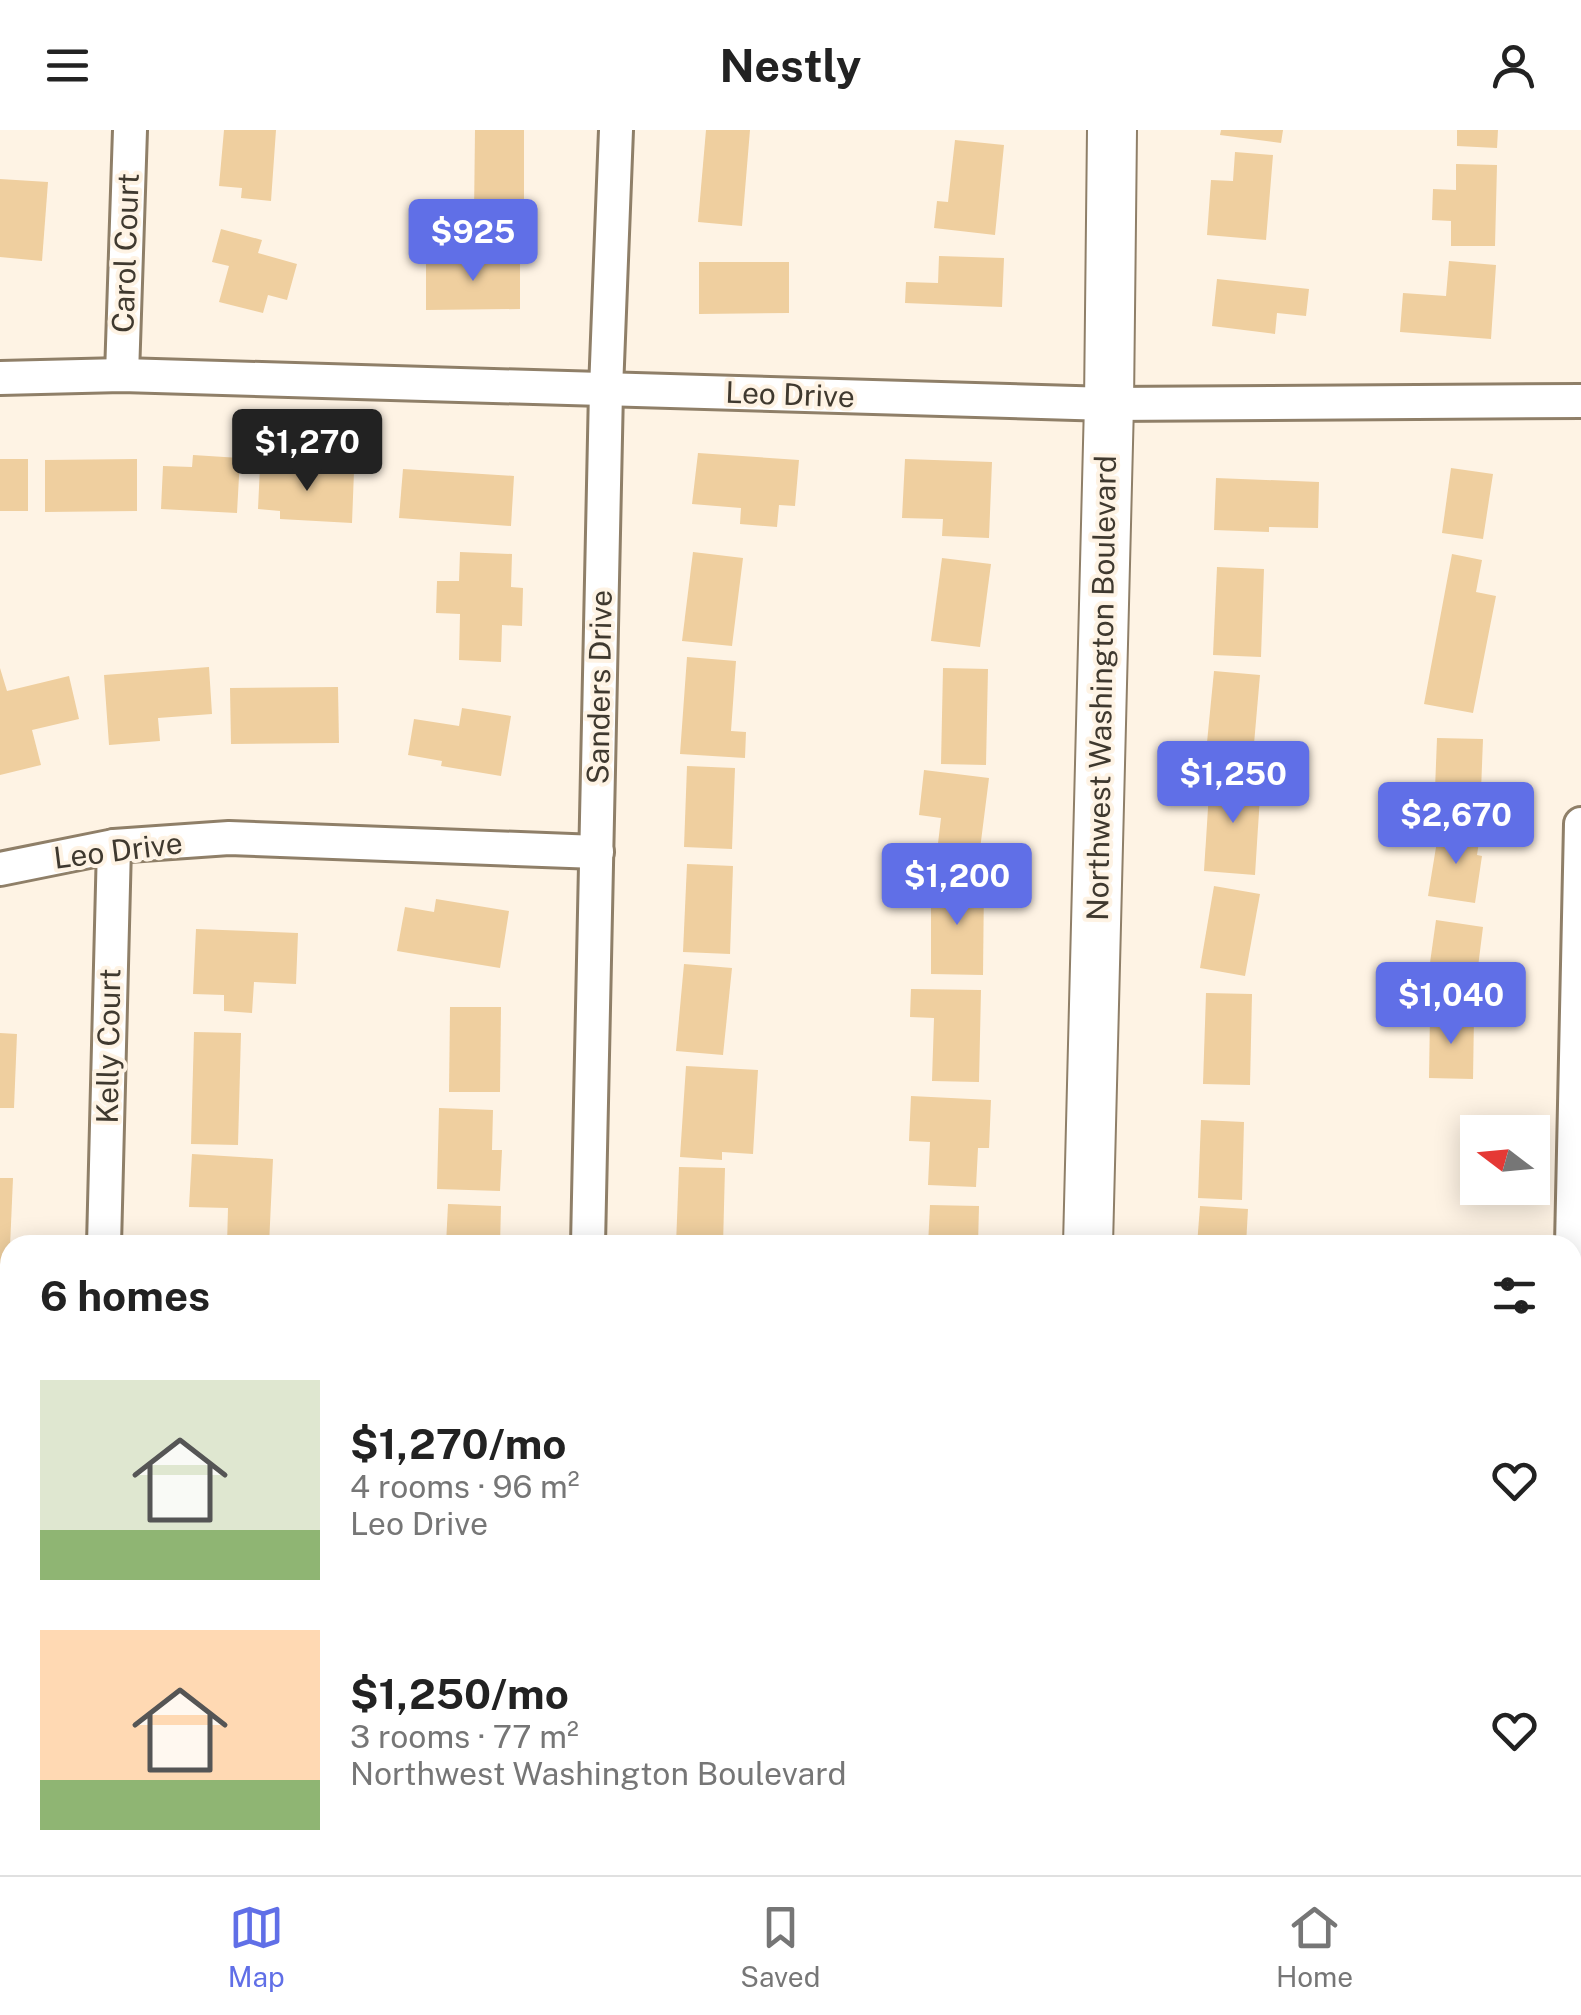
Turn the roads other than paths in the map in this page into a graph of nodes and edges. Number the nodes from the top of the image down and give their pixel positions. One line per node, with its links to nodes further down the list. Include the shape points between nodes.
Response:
1 (130, 130): 4 (street, Carol Court)
2 (616, 130): 6 (street, Sanders Drive)
3 (1112, 130): 8 (main road, Northwest Washington Boulevard)
4 (122, 376): 5 (street, Leo Drive); 6 (street, Leo Drive)
5 (0, 378)
6 (606, 390): 8 (street, Leo Drive); 11 (street, Sanders Drive)
7 (1581, 401): 8 (street, Leo Drive)
8 (1109, 404): 15 (main road, Northwest Washington Boulevard)
9 (1581, 824): 16 (street)
10 (114, 846): 11 (street, Leo Drive, via 230,838); 12 (street, Leo Drive); 13 (street, Kelly Court)
11 (596, 852): 14 (street, Sanders Drive)
12 (0, 870)
13 (104, 1235)
14 (588, 1235)
15 (1088, 1235)
16 (1572, 1235)

